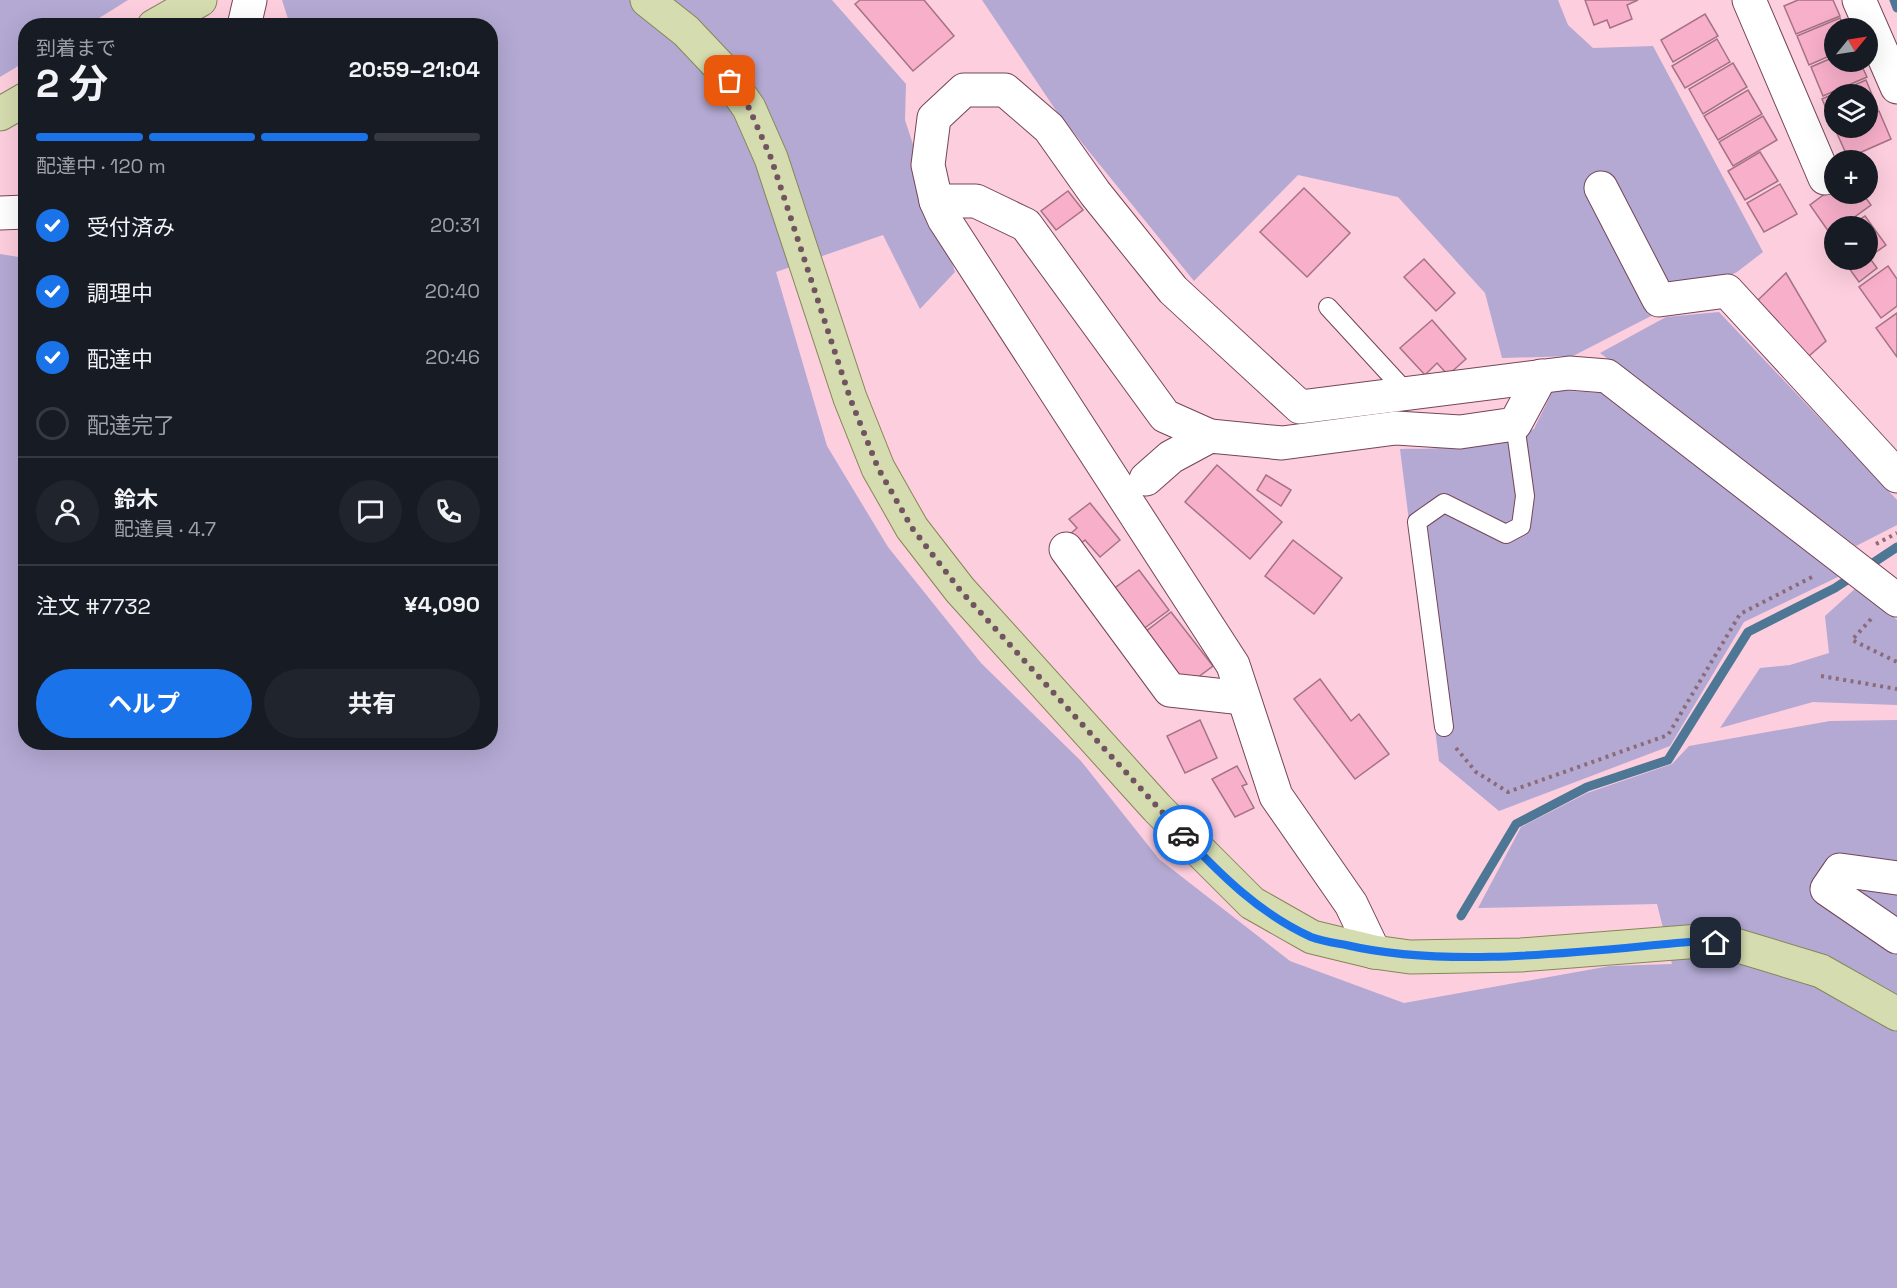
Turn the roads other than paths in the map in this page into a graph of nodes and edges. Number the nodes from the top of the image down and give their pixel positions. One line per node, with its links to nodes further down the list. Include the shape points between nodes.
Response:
1 (200, 0): 6 (main road)
2 (250, 0): 7 (street)
3 (647, 0): 29 (main road, via 686,31 722,68 749,108 771,158 854,408 878,468 912,528 960,590 1157,808 1252,903 1312,937)
4 (1749, 0): 11 (street)
5 (1859, 0): 8 (street)
6 (168, 18)
7 (246, 18)
8 (1897, 87)
9 (18, 104): 10 (main road)
10 (0, 114)
11 (1824, 173)
12 (1601, 188): 21 (street, via 1659,300 1727,291)
13 (936, 201): 18 (street, via 928,165 934,118 964,90 1005,90 1049,128 1173,290 1300,407); 20 (street, via 976,201 1026,225 1165,416); 25 (street, via 1233,665)
14 (18, 212): 15 (street)
15 (0, 213)
16 (1328, 308): 18 (lane)
17 (1541, 376): 18 (street); 19 (street); 24 (street, via 1606,376)
18 (1408, 394)
19 (1515, 424): 20 (street, via 1460,432 1396,428 1282,443); 26 (lane, via 1525,496 1521,526 1506,534 1444,503 1417,522)
20 (1210, 436): 22 (street, via 1171,458)
21 (1897, 476)
22 (1146, 479)
23 (1066, 549): 25 (street, via 1170,690)
24 (1894, 598)
25 (1244, 698): 29 (street, via 1276,796 1351,904)
26 (1444, 727)
27 (1897, 878): 28 (street, via 1840,870 1827,889)
28 (1897, 937)
29 (1374, 952): 30 (main road, via 1410,957 1700,941 1732,944 1821,971)
30 (1897, 1014)

